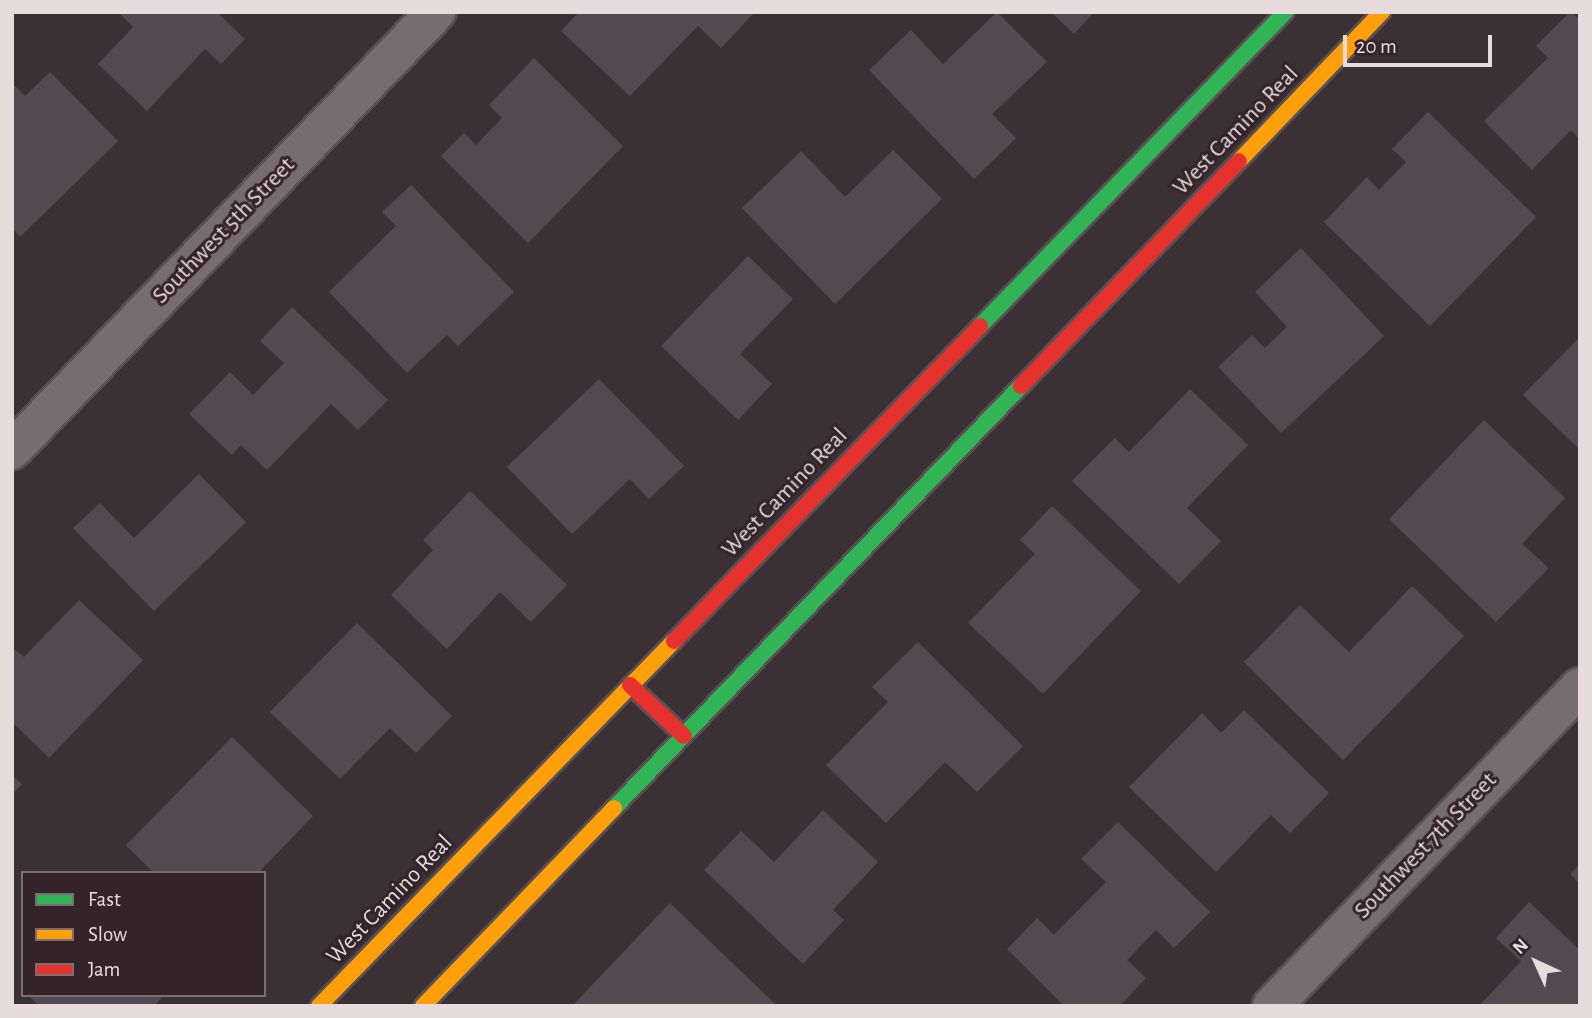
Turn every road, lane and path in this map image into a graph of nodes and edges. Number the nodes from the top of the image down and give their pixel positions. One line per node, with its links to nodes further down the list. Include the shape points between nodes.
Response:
1 (436, 12): 4 (street, Southwest 5th Street)
2 (1285, 12): 5 (street, West Camino Real)
3 (1382, 12): 7 (street, West Camino Real)
4 (12, 450)
5 (630, 685): 7 (street); 8 (street, West Camino Real)
6 (1580, 687): 10 (street, Southwest 7th Street)
7 (684, 736): 9 (street, West Camino Real)
8 (319, 1006)
9 (423, 1006)
10 (1272, 1006)

